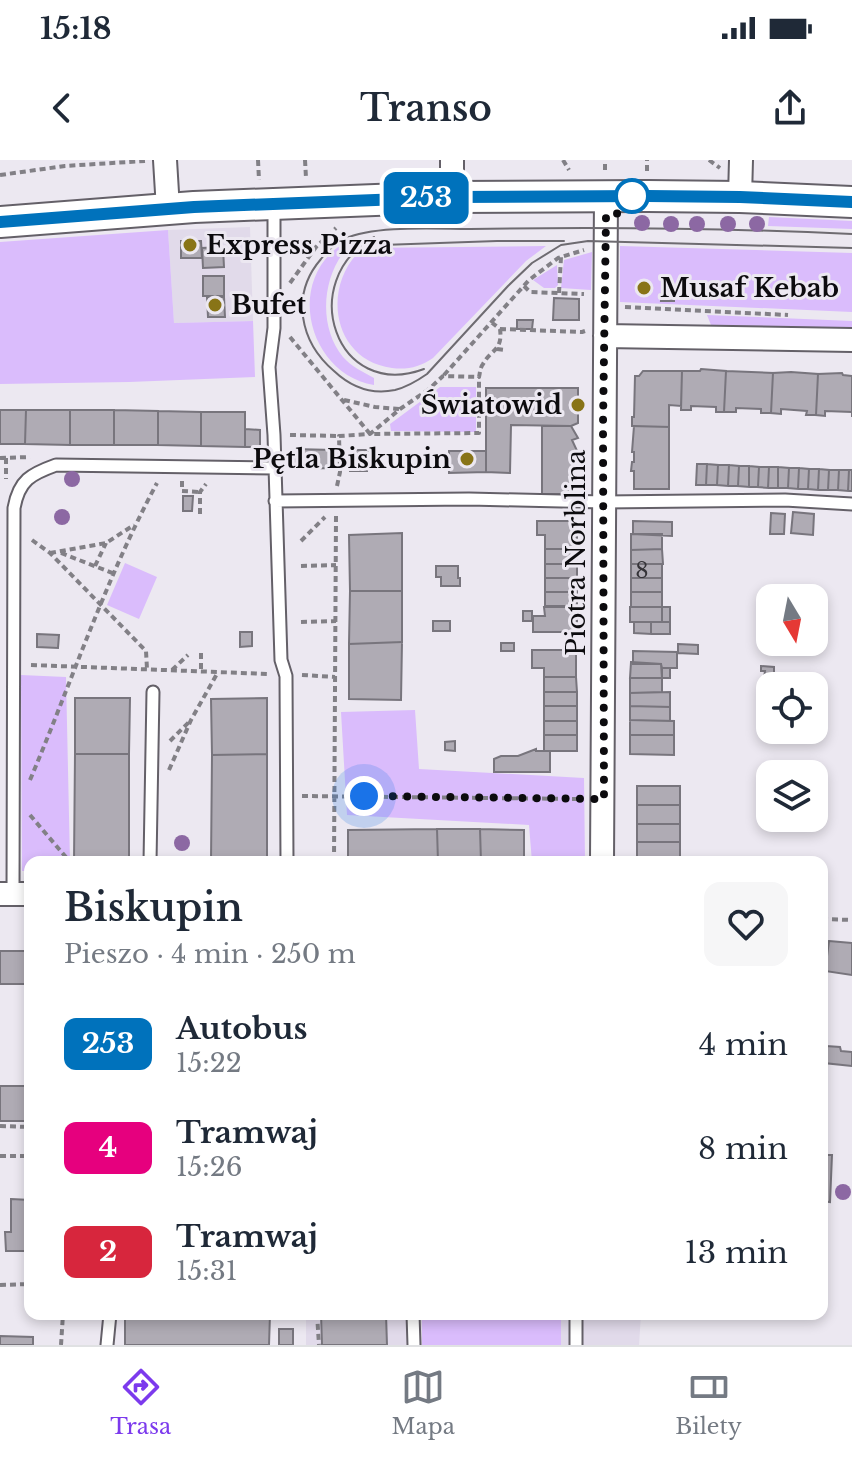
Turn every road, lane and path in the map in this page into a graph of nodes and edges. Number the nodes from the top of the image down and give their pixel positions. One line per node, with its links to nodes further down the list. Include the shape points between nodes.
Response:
1 (165, 160): 17 (street)
2 (258, 160): 13 (path)
3 (452, 160): 14 (street)
4 (563, 160): 9 (path)
5 (605, 160): 12 (path)
6 (647, 160): 10 (path)
7 (741, 160): 15 (street)
8 (153, 161): 11 (path)
9 (569, 170)
10 (647, 171)
11 (0, 175)
12 (605, 183): 14 (street); 15 (street); 25 (street, Piotra Norblina)
13 (267, 197): 14 (street); 17 (street); 38 (lane)
14 (452, 197)
15 (740, 197): 16 (street)
16 (852, 202)
17 (168, 209): 18 (street)
18 (0, 222)
19 (338, 226): 24 (path)
20 (594, 249): 21 (path)
21 (561, 257): 22 (path); 23 (path)
22 (524, 286): 23 (path, via 530,292); 27 (path)
23 (559, 293): 25 (path)
24 (283, 294)
25 (600, 315): 26 (path); 29 (path, via 582,332); 30 (street); 46 (street, Piotra Norblina)
26 (790, 315)
27 (491, 322): 29 (path); 33 (path)
28 (283, 329): 35 (path)
29 (500, 329): 31 (path)
30 (852, 340)
31 (497, 349): 32 (path); 34 (path, via 483,363)
32 (505, 350)
33 (443, 376): 34 (path); 36 (path)
34 (479, 377): 37 (path, via 479,433)
35 (342, 400): 36 (path); 37 (path)
36 (400, 409): 37 (path)
37 (370, 434): 39 (path)
38 (274, 435): 39 (path); 43 (lane)
39 (339, 436): 44 (path)
40 (34, 457): 41 (path)
41 (0, 458)
42 (163, 467): 43 (lane); 48 (path); 49 (lane, via 56,465 39,471 16,494)
43 (274, 468): 45 (lane)
44 (336, 500): 45 (lane); 46 (lane)
45 (275, 501): 82 (lane, via 286,676)
46 (604, 502): 47 (lane); 78 (street, Piotra Norblina)
47 (852, 504)
48 (136, 523): 51 (path); 57 (path)
49 (14, 529): 53 (path); 63 (lane)
50 (301, 541): 54 (path, via 336,510)
51 (106, 543): 52 (path); 55 (path)
52 (58, 552): 53 (path); 55 (path)
53 (50, 553): 58 (path)
54 (336, 565): 56 (path); 59 (path)
55 (95, 566): 57 (path)
56 (301, 566)
57 (115, 576): 58 (path)
58 (101, 605): 64 (path); 65 (path, via 146,651)
59 (336, 621): 60 (path); 71 (path)
60 (301, 622)
61 (201, 653): 67 (path)
62 (188, 655): 66 (path)
63 (12, 664): 64 (path); 79 (lane)
64 (75, 667): 65 (path); 79 (path, via 24,794)
65 (147, 669): 66 (path)
66 (172, 670): 67 (path)
67 (201, 671): 68 (path)
68 (218, 672): 69 (path); 73 (path)
69 (277, 674)
70 (300, 675): 71 (path)
71 (335, 677): 77 (path)
72 (153, 692): 74 (lane)
73 (191, 720): 74 (path); 75 (path)
74 (152, 760): 81 (lane)
75 (168, 773)
76 (300, 796): 77 (path)
77 (335, 796): 78 (path); 83 (path)
78 (604, 799): 84 (street, Piotra Norblina)
79 (16, 802): 80 (path); 85 (lane)
80 (65, 856)
81 (150, 856)
82 (287, 856)
83 (334, 856)
84 (602, 856)
85 (14, 894)
86 (828, 919): 87 (path)
87 (852, 920)
88 (0, 1126): 89 (path)
89 (24, 1127)
90 (0, 1156): 91 (path)
91 (24, 1156)
92 (24, 1284): 93 (path)
93 (0, 1285)
94 (63, 1320): 99 (path)
95 (109, 1320): 100 (lane)
96 (317, 1320): 101 (path)
97 (413, 1320): 102 (lane)
98 (576, 1320): 103 (lane)
99 (61, 1345)
100 (107, 1345)
101 (319, 1345)
102 (414, 1345)
103 (576, 1345)

